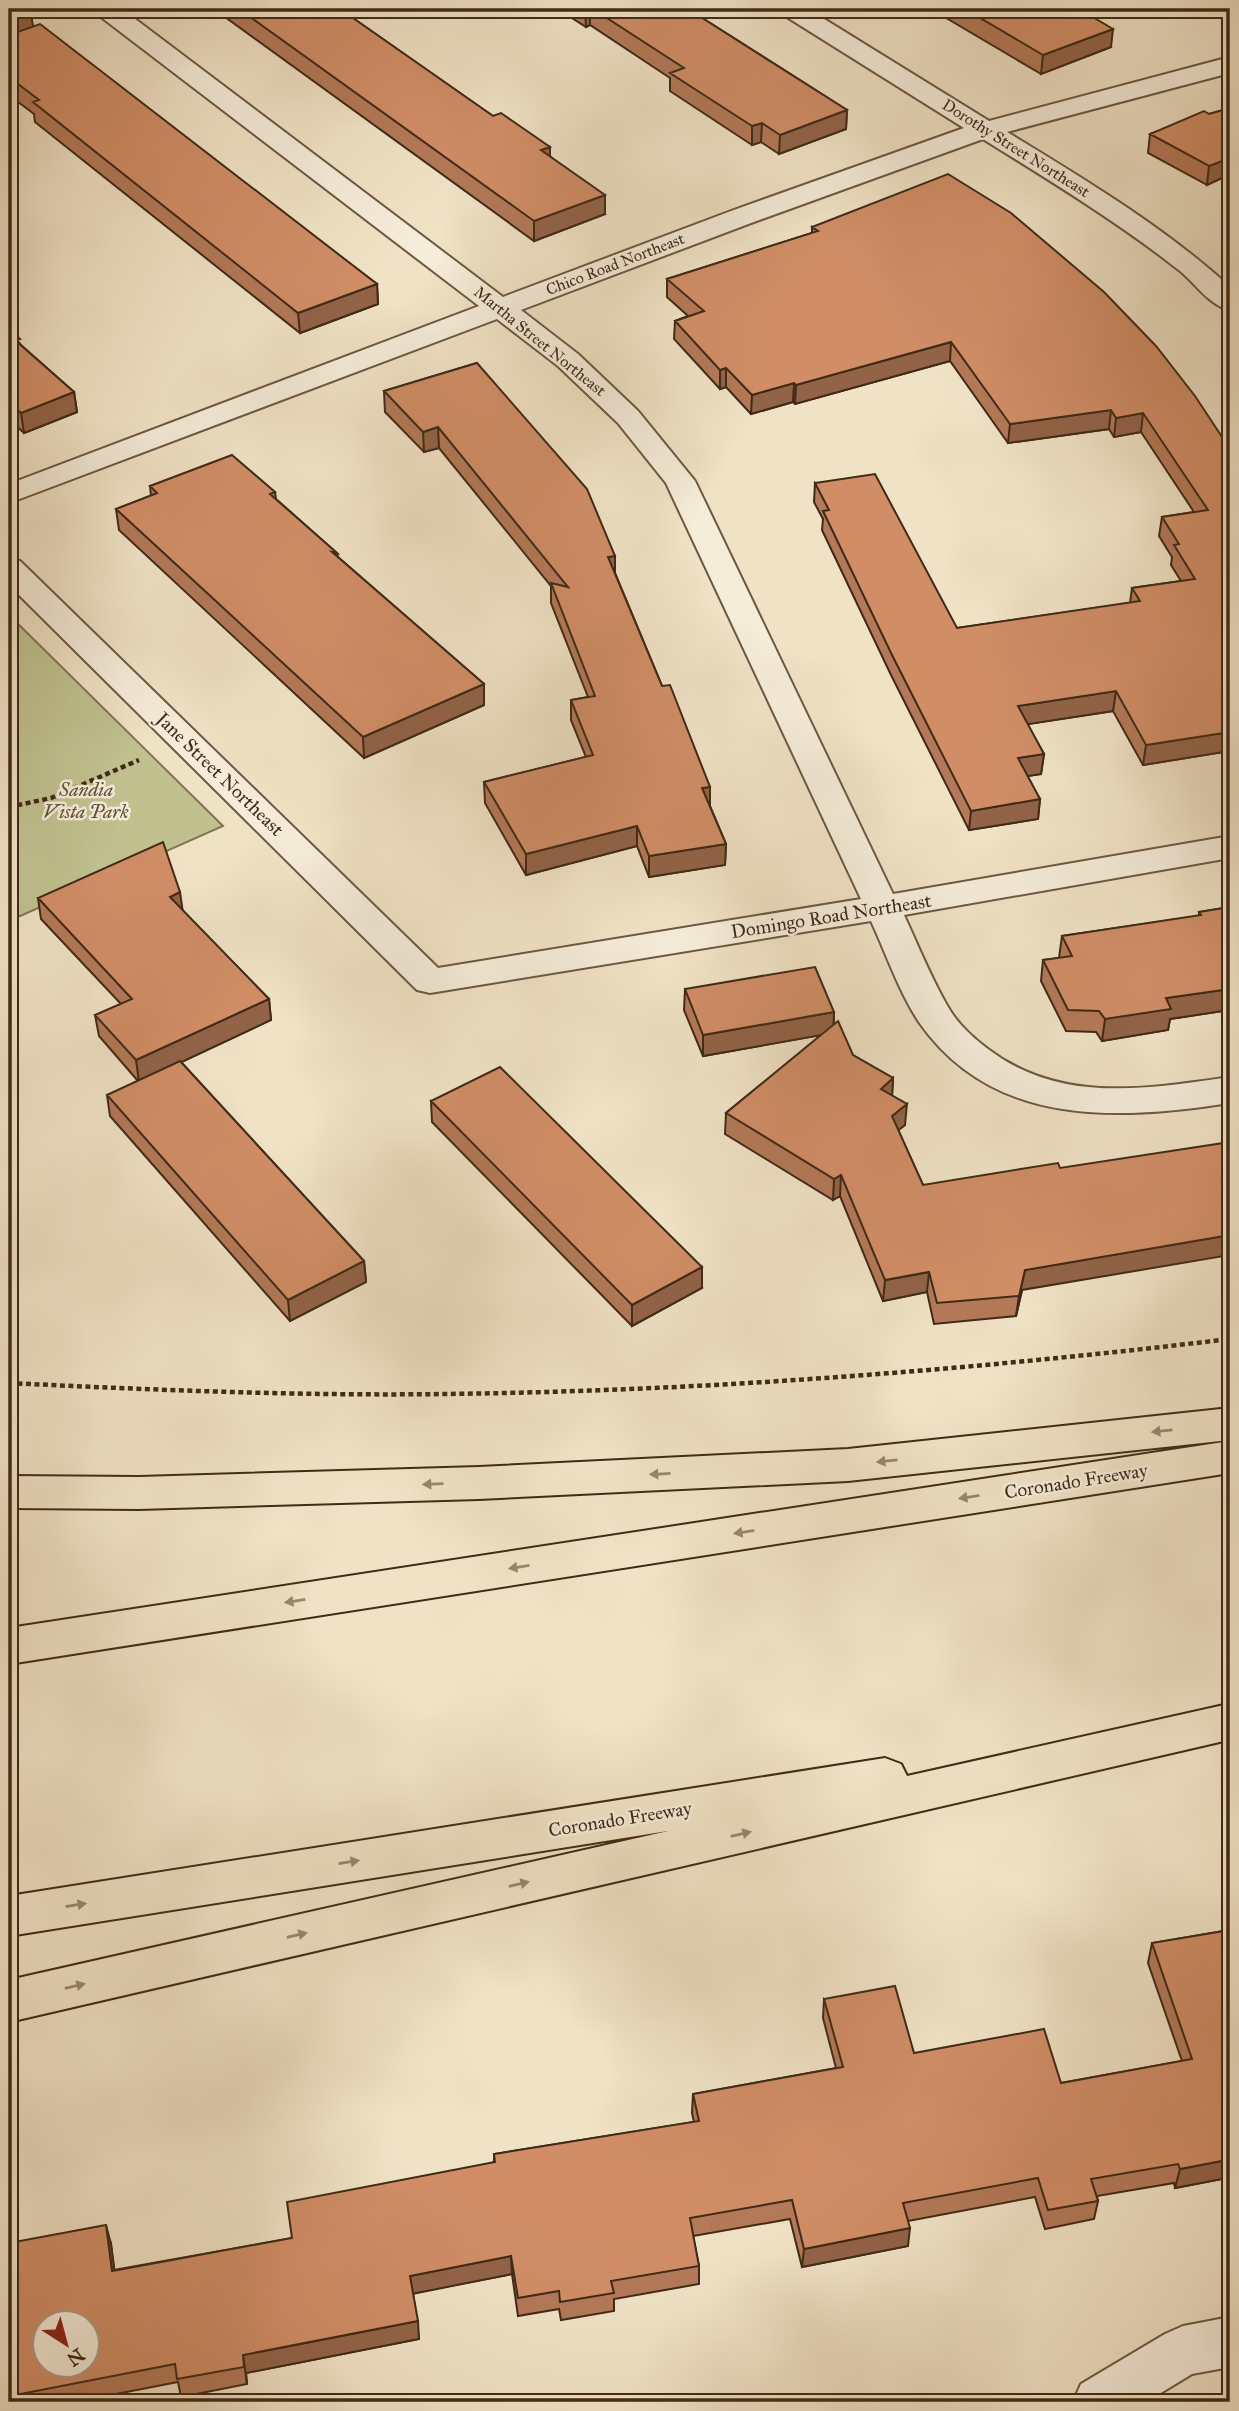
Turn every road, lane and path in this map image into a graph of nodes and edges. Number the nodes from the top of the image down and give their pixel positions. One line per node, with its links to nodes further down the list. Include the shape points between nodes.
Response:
1 (106, 9): 6 (street, Martha Street Northeast)
2 (791, 9): 4 (street, Dorothy Street Northeast)
3 (1230, 65): 4 (street, Chico Road Northeast)
4 (988, 129): 5 (street, Dorothy Street Northeast, via 1161,243); 6 (street, Chico Road Northeast)
5 (1230, 302)
6 (502, 307): 7 (street, Chico Road Northeast); 12 (street, Martha Street Northeast, via 602,391 680,481)
7 (9, 494)
8 (9, 568): 13 (street, Jane Street Northeast)
9 (139, 760): 10 (path, via 51,798)
10 (9, 807)
11 (1230, 847): 12 (street, Domingo Road Northeast)
12 (883, 907): 13 (street, Domingo Road Northeast); 14 (street, Martha Street Northeast, via 933,1014 966,1054 990,1071 1047,1094 1102,1103 1153,1102)
13 (430, 981)
14 (1230, 1090)
15 (1230, 1339): 16 (path, via 893,1374 506,1393 337,1394)
16 (9, 1383)
17 (1230, 1424): 19 (highway, one-way to 19, via 848,1465 465,1483 139,1493)
18 (1230, 1457): 20 (highway, Coronado Freeway, one-way to 20)
19 (9, 1492)
20 (9, 1646)
21 (1227, 1722): 22 (highway, Coronado Freeway, one-way to 21); 23 (highway, one-way to 21)
22 (9, 1916)
23 (9, 2001)
24 (1230, 2342): 25 (street, via 1183,2351)
25 (1099, 2402)

